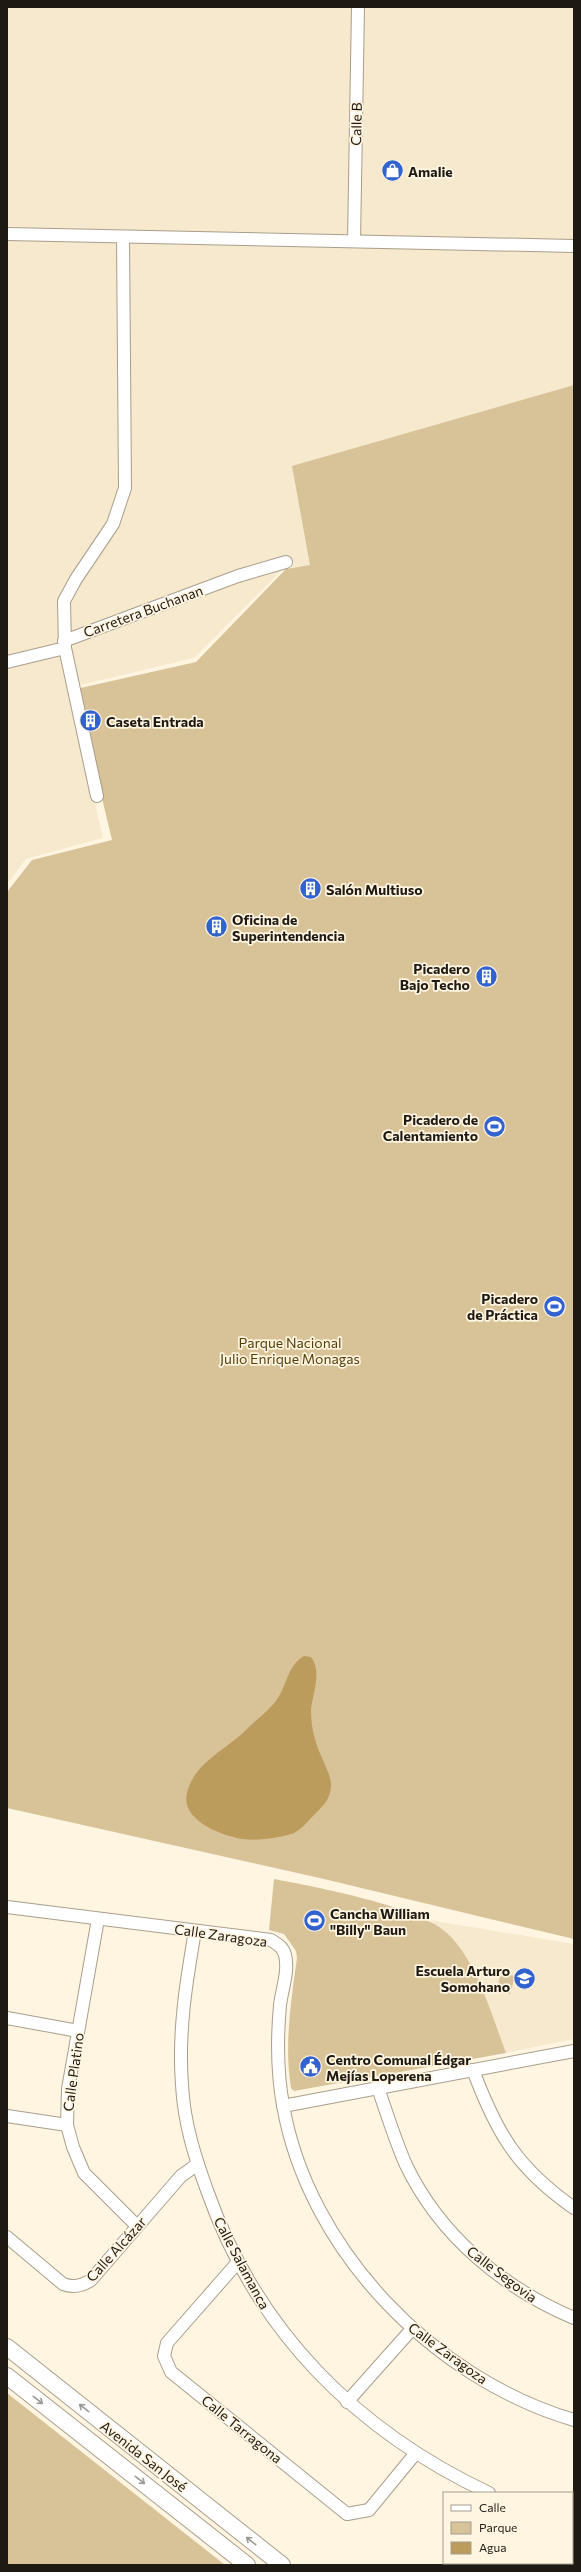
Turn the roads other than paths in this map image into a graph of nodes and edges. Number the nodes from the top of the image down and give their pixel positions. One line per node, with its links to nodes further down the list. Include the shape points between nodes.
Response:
1 (358, 7): 4 (street, Calle B)
2 (7, 234): 3 (street)
3 (123, 237): 4 (street); 7 (street, via 125,488 113,524 64,601)
4 (354, 241): 5 (street)
5 (574, 246)
6 (286, 562): 7 (street, Carretera Buchanan, via 238,576)
7 (64, 645): 8 (street, Carretera Buchanan); 9 (street)
8 (7, 662)
9 (97, 796)
10 (7, 1907): 11 (street, Calle Zaragoza)
11 (98, 1918): 12 (street, Calle Zaragoza); 14 (street, Calle Platino)
12 (195, 1930): 18 (street, Calle Zaragoza, via 271,1940 285,1953 278,2054); 21 (street, Calle Salamanca, via 184,1995 180,2052 185,2112)
13 (7, 2018): 14 (street)
14 (78, 2031): 20 (street, Calle Platino, via 68,2089)
15 (573, 2054): 16 (street)
16 (473, 2070): 17 (street); 22 (street, via 494,2123 508,2146 538,2181)
17 (378, 2088): 18 (street); 26 (street, Calle Segovia, via 406,2166 435,2212 464,2247 530,2298)
18 (283, 2106): 27 (street, Calle Zaragoza, via 298,2160 326,2221 368,2283)
19 (7, 2116): 20 (street)
20 (67, 2125): 23 (street, Calle Platino, via 84,2173)
21 (198, 2164): 23 (street, Calle Alcázar, via 181,2176); 25 (street, Calle Salamanca, via 217,2219)
22 (574, 2208)
23 (137, 2226): 24 (street, Calle Alcázar, via 92,2280 73,2287 63,2284)
24 (7, 2237)
25 (238, 2262): 30 (street, Calle Salamanca, via 259,2301 283,2332 311,2366); 32 (street, Calle Tarragona, via 167,2343 164,2356 171,2372 348,2514 369,2510)
26 (574, 2318)
27 (412, 2329): 30 (street); 31 (street, Calle Zaragoza, via 498,2390 547,2413)
28 (7, 2347): 35 (main road, Avenida San José, one-way to 28)
29 (7, 2376): 34 (main road, Avenida San José, one-way to 34)
30 (347, 2402): 32 (street, Calle Salamanca)
31 (574, 2420)
32 (415, 2454): 33 (street, Calle Salamanca)
33 (487, 2492)
34 (247, 2565)
35 (282, 2565)

